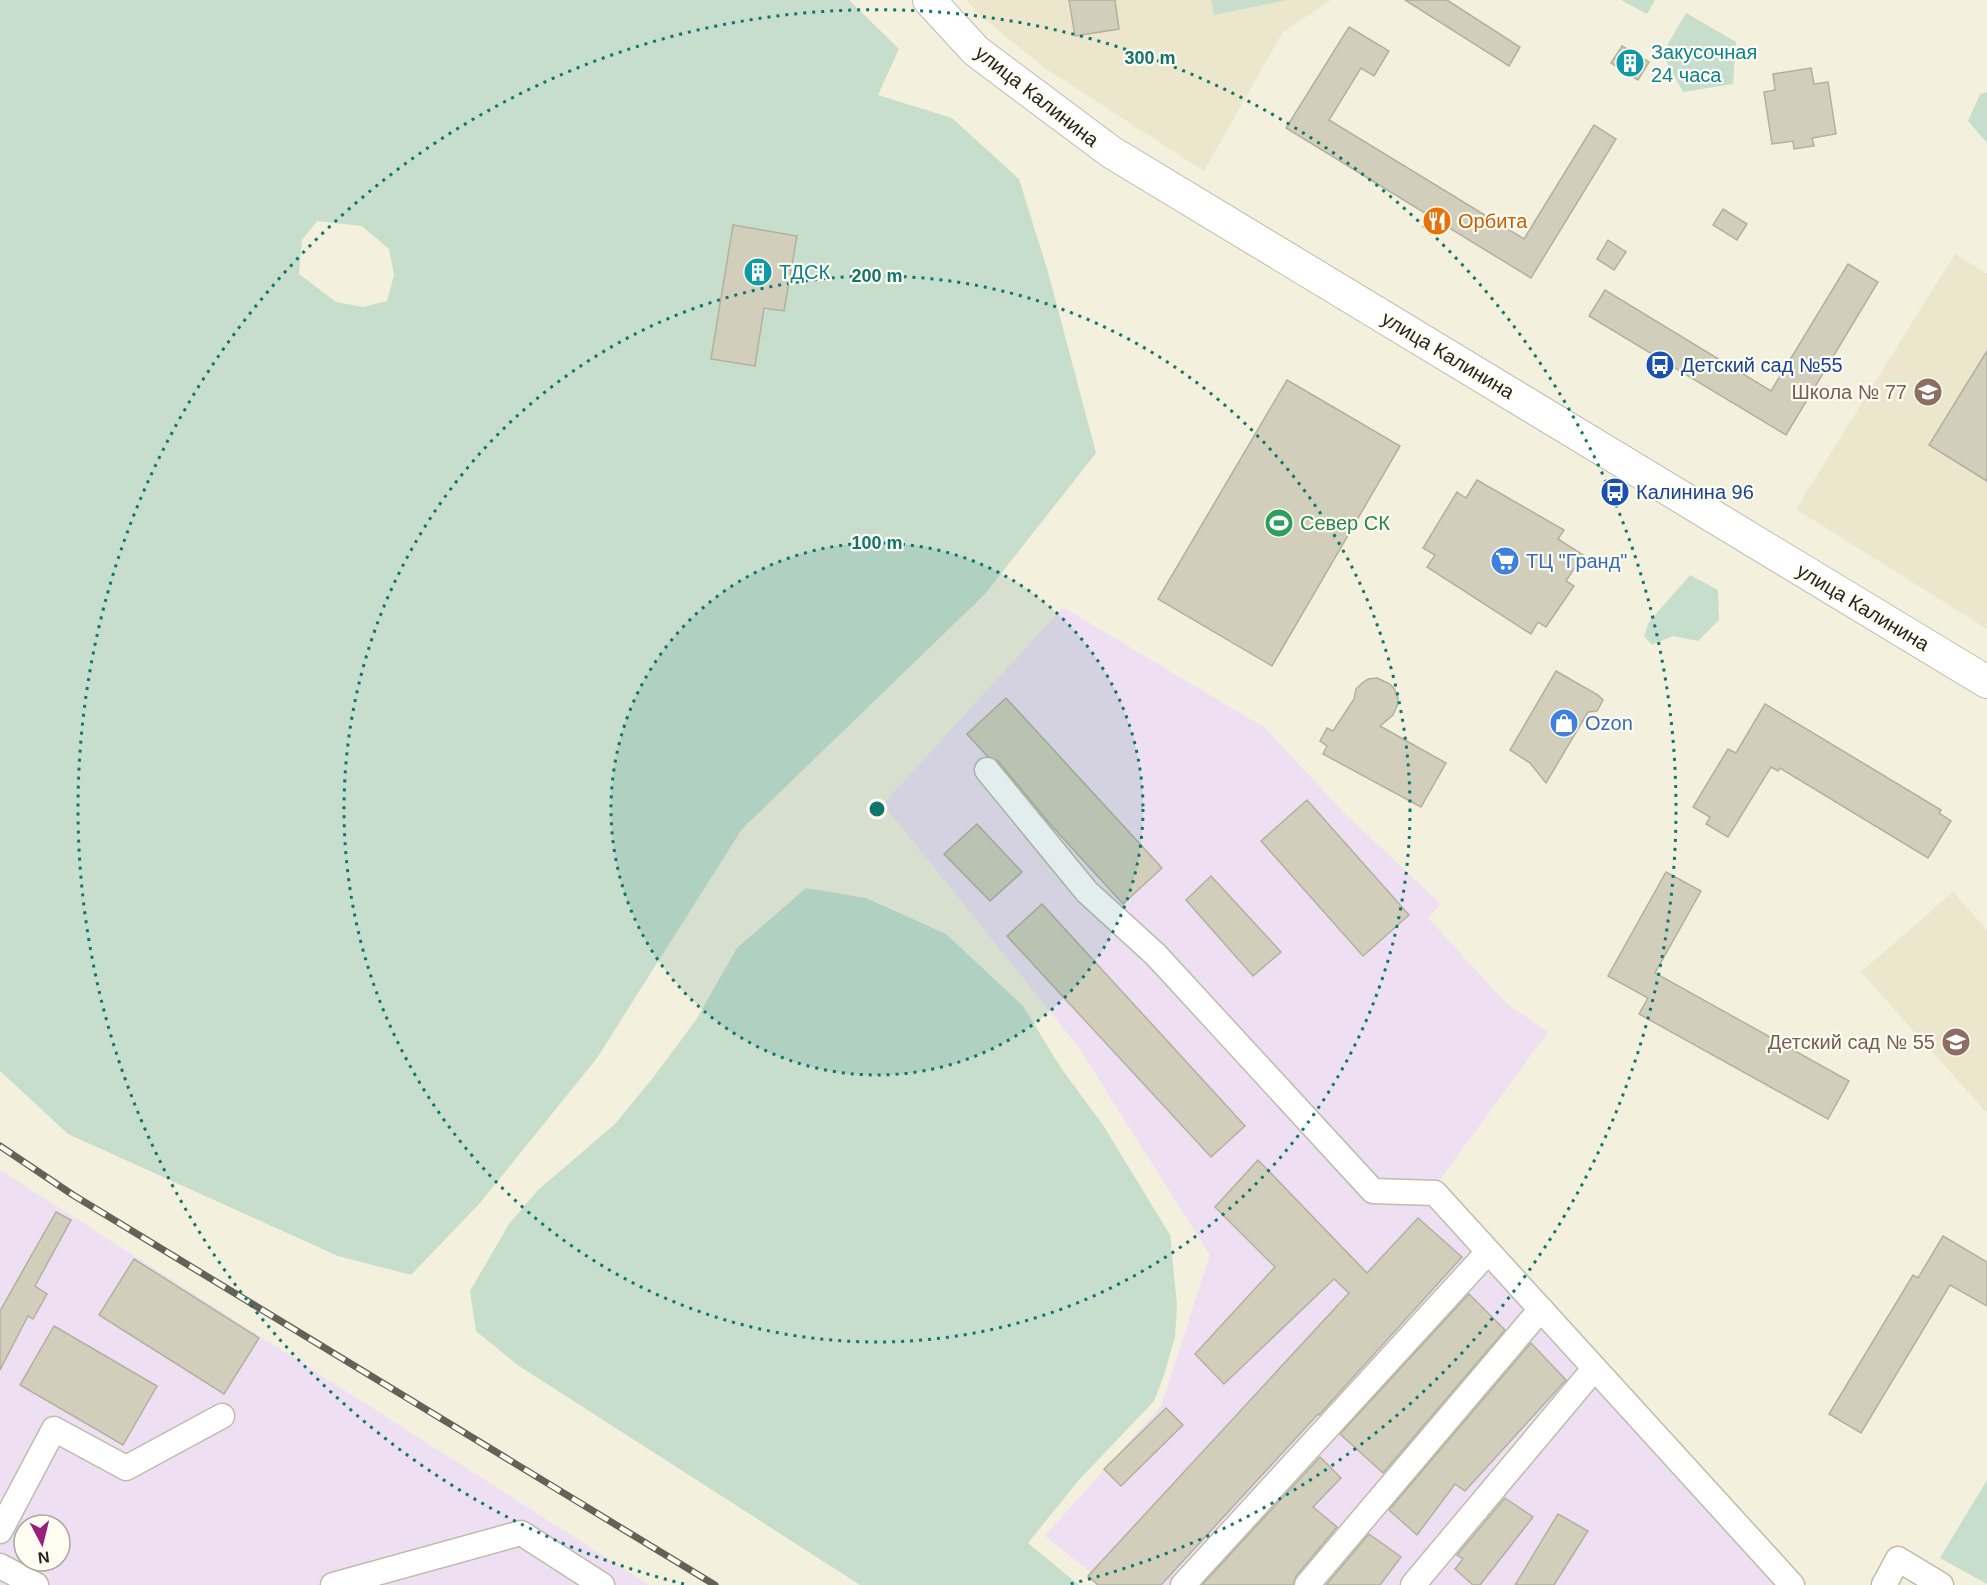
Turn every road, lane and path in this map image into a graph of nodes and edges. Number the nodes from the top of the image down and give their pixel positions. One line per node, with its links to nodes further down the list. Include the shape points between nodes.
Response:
1 (929, 0): 2 (main road, улица Калинина, via 976,51 1111,152)
2 (1987, 682)
3 (987, 770): 4 (street, via 1087,892 1156,955 1373,1191 1435,1193)
4 (1488, 1252): 5 (street); 13 (street)
5 (1541, 1309): 6 (street); 14 (street)
6 (1594, 1369): 15 (street); 16 (street)
7 (222, 1416): 8 (street, via 126,1468 54,1429)
8 (0, 1531)
9 (0, 1566): 10 (street)
10 (36, 1585)
11 (333, 1585): 12 (street, via 521,1533)
12 (602, 1585)
13 (1183, 1585)
14 (1307, 1585)
15 (1413, 1585)
16 (1792, 1585)
17 (1884, 1585): 18 (street, via 1898,1559)
18 (1941, 1585)

